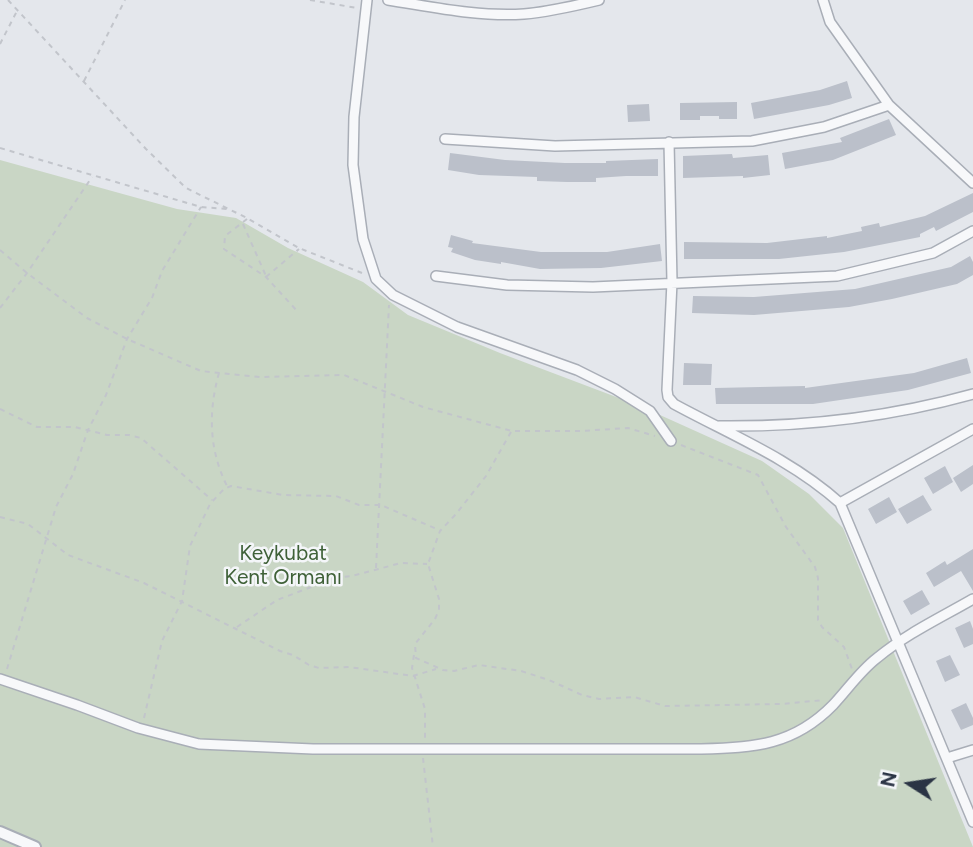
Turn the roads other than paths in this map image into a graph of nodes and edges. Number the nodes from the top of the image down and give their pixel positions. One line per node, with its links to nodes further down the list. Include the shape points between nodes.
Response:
1 (388, 0): 2 (street, via 503,14 545,12)
2 (599, 0)
3 (823, 0): 5 (street, via 830,22)
4 (366, 5): 15 (street, via 353,165 363,239 376,279 391,293 457,327 615,388 650,411)
5 (888, 104): 7 (street, via 835,124 779,137); 8 (street)
6 (445, 139): 7 (street, via 555,146)
7 (669, 142): 11 (street)
8 (973, 183)
9 (973, 231): 11 (street, via 933,253 837,276)
10 (436, 276): 11 (street, via 508,285 593,287)
11 (672, 282): 13 (street, via 667,394 674,404)
12 (973, 394): 13 (street, via 840,420)
13 (714, 426): 16 (street, via 798,470)
14 (973, 429): 16 (street)
15 (671, 441)
16 (840, 503): 18 (street)
17 (973, 599): 18 (street)
18 (899, 641): 19 (street, via 800,732 769,743 701,749 313,749 200,744 142,729); 21 (street)
19 (2, 680)
20 (973, 750): 21 (street)
21 (947, 758): 22 (street)
22 (973, 822)
23 (0, 832): 24 (street)
24 (35, 847)

